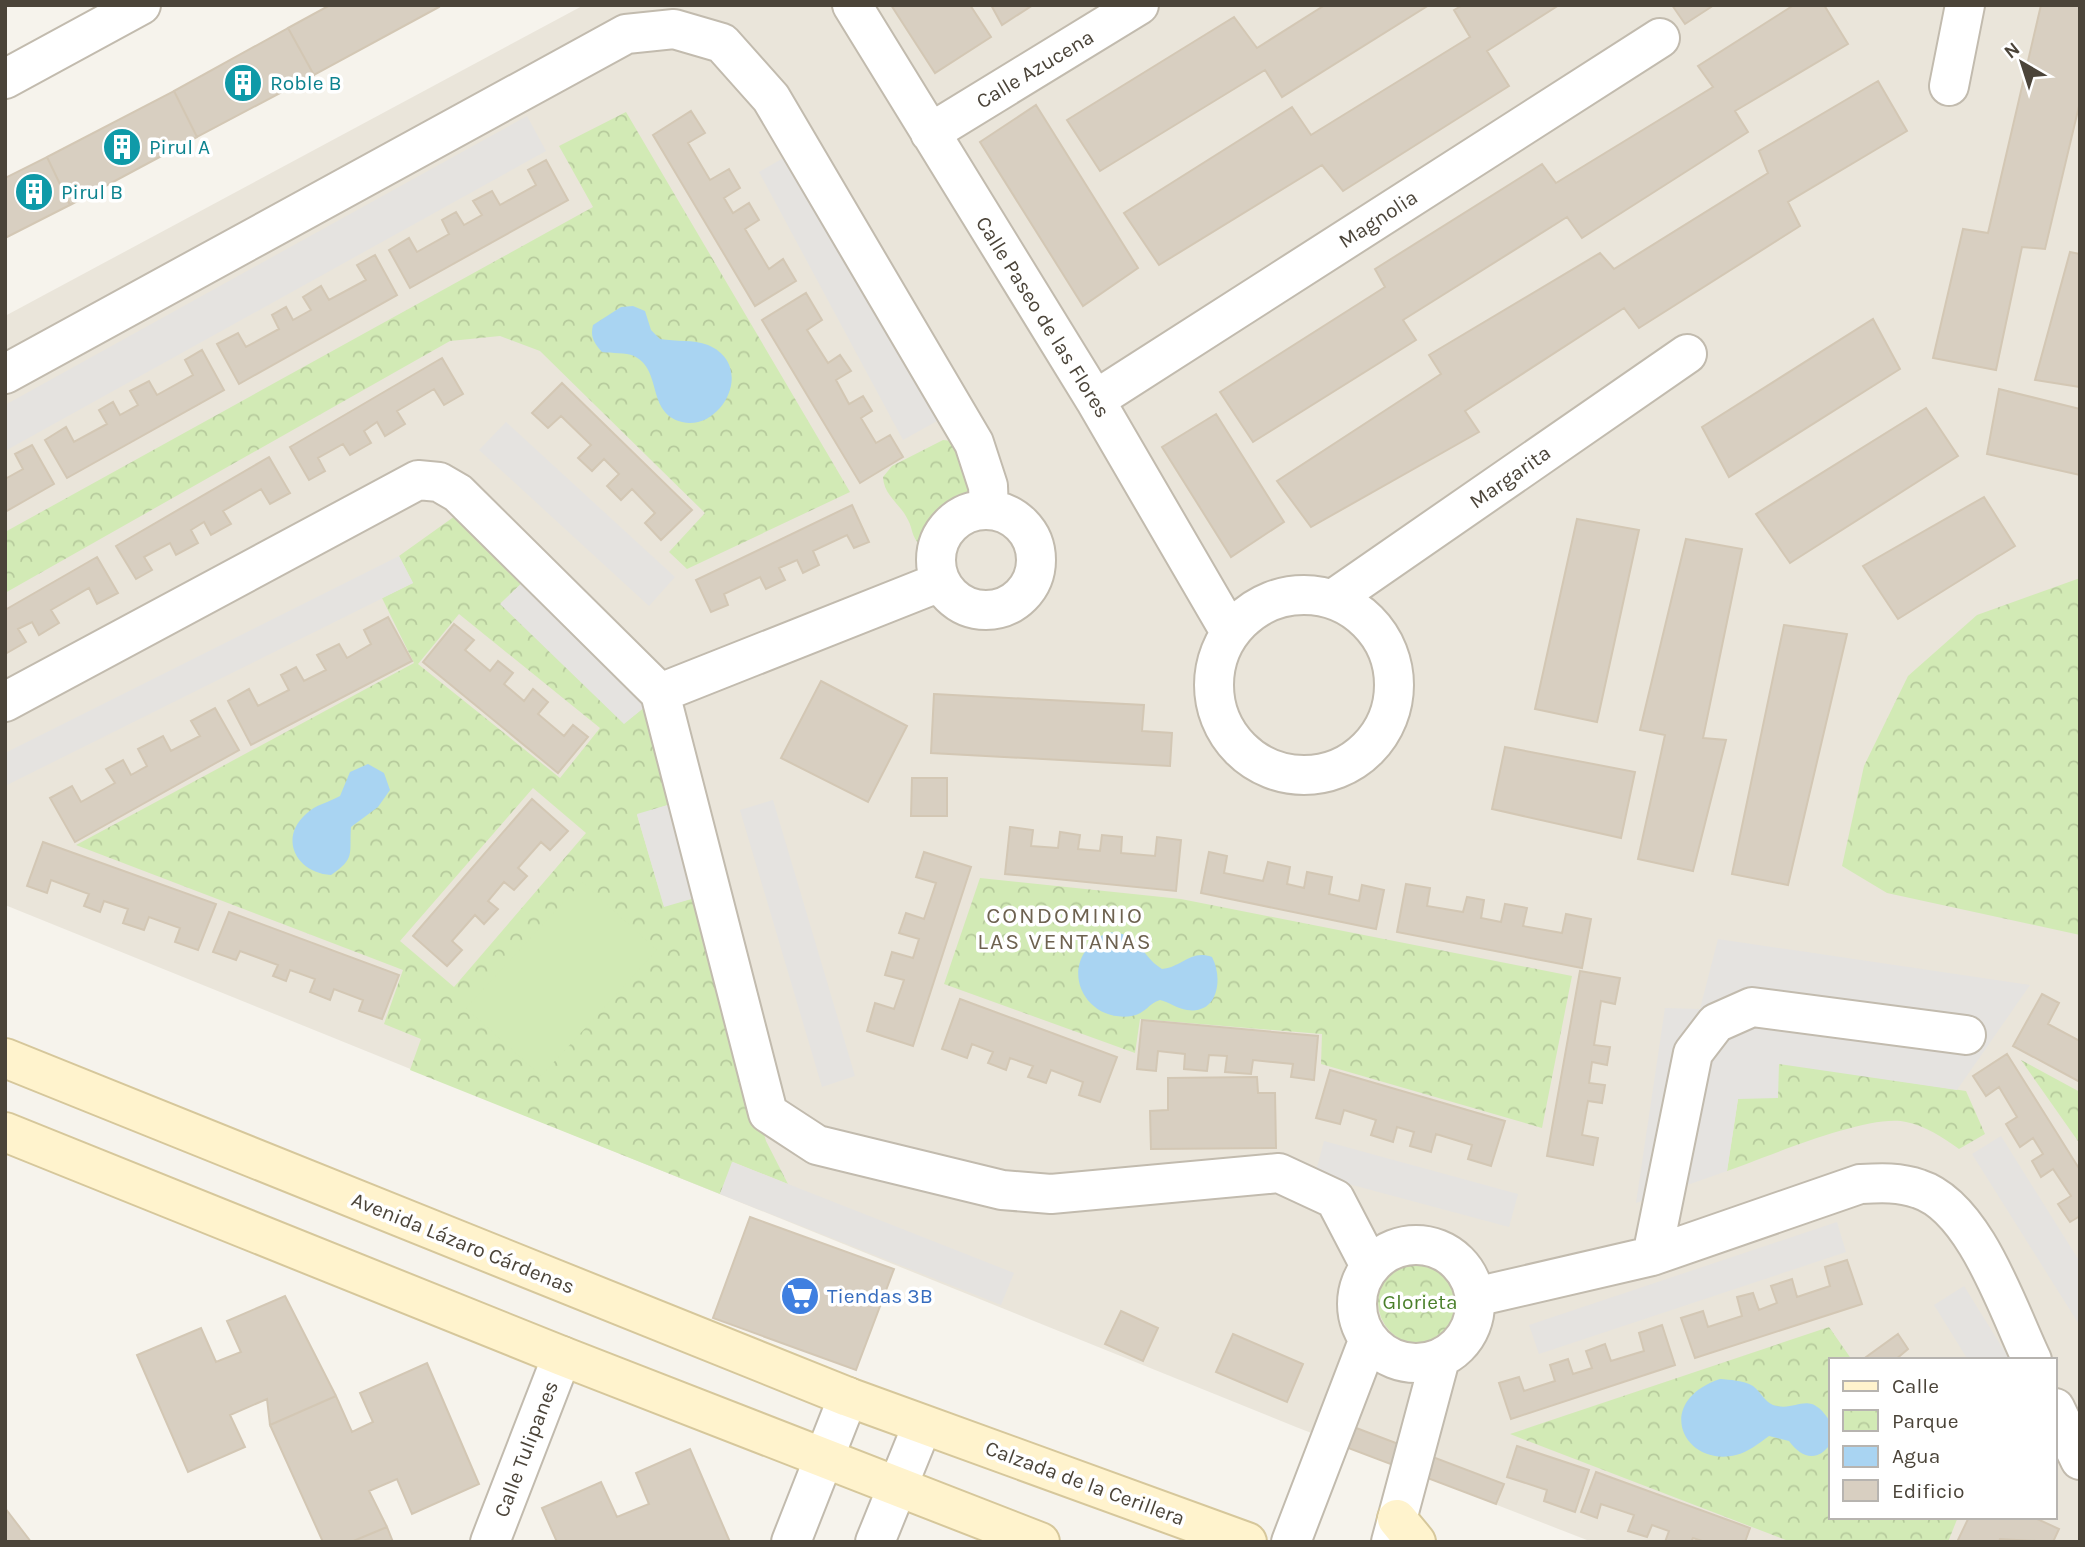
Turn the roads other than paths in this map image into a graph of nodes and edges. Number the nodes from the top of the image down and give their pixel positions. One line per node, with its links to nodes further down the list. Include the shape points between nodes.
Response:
1 (141, 5): 6 (street)
2 (852, 5): 8 (street, Calle Paseo de las Flores)
3 (1139, 5): 8 (street, Calle Azucena)
4 (1965, 5): 7 (street)
5 (1660, 38): 11 (street, Magnolia)
6 (5, 79)
7 (1949, 86)
8 (930, 133): 11 (street, Calle Paseo de las Flores)
9 (1686, 354): 14 (street, Margarita)
10 (5, 373): 12 (street, via 626,34 674,29 722,43 771,98 974,443 988,486)
11 (1095, 400): 15 (street, Calle Paseo de las Flores)
12 (989, 510): 13 (street, via 956,519 944,532 937,548); 13 (street, via 1018,522 1032,542 1036,566 1023,595 1002,607 977,610 956,600)
13 (940, 582): 16 (street)
14 (1333, 599): 15 (street, via 1305,594 1276,598 1250,612); 15 (street, via 1359,612 1379,633 1391,660 1395,688 1388,717 1374,742 1353,761 1323,773 1293,775 1263,766 1238,747 1220,722 1214,692 1216,661)
15 (1230, 632)
16 (660, 693): 17 (street, via 458,494 439,482 418,480); 22 (street, via 768,1113 817,1145 1002,1190 1051,1194 1279,1173 1335,1199)
17 (5, 702)
18 (1966, 1035): 21 (street, via 1752,1007 1716,1023 1693,1053)
19 (5, 1058): 28 (main road, Avenida Lázaro Cárdenas)
20 (5, 1132): 25 (main road)
21 (1652, 1256): 23 (street); 26 (street, via 1860,1185 1892,1182 1922,1190 1972,1233)
22 (1370, 1266): 23 (street, via 1385,1253 1423,1245 1458,1262); 24 (street, via 1360,1283 1356,1304 1358,1323)
23 (1475, 1297): 27 (street, via 1468,1333 1456,1349)
24 (1368, 1341): 27 (street, via 1389,1358 1414,1364); 40 (street)
25 (562, 1356): 31 (main road); 35 (street, Calle Tulipanes)
26 (2031, 1358)
27 (1440, 1359): 34 (street)
28 (848, 1397): 30 (main road, Avenida Lázaro Cárdenas); 31 (street)
29 (2057, 1412): 32 (street)
30 (922, 1426): 33 (street); 39 (main road, Calzada de la Cerillera)
31 (824, 1459): 33 (main road); 36 (street)
32 (2080, 1460)
33 (898, 1486): 37 (street); 38 (main road)
34 (1401, 1534)
35 (490, 1542)
36 (791, 1542)
37 (875, 1542)
38 (1040, 1542)
39 (1247, 1542)
40 (1291, 1542)

